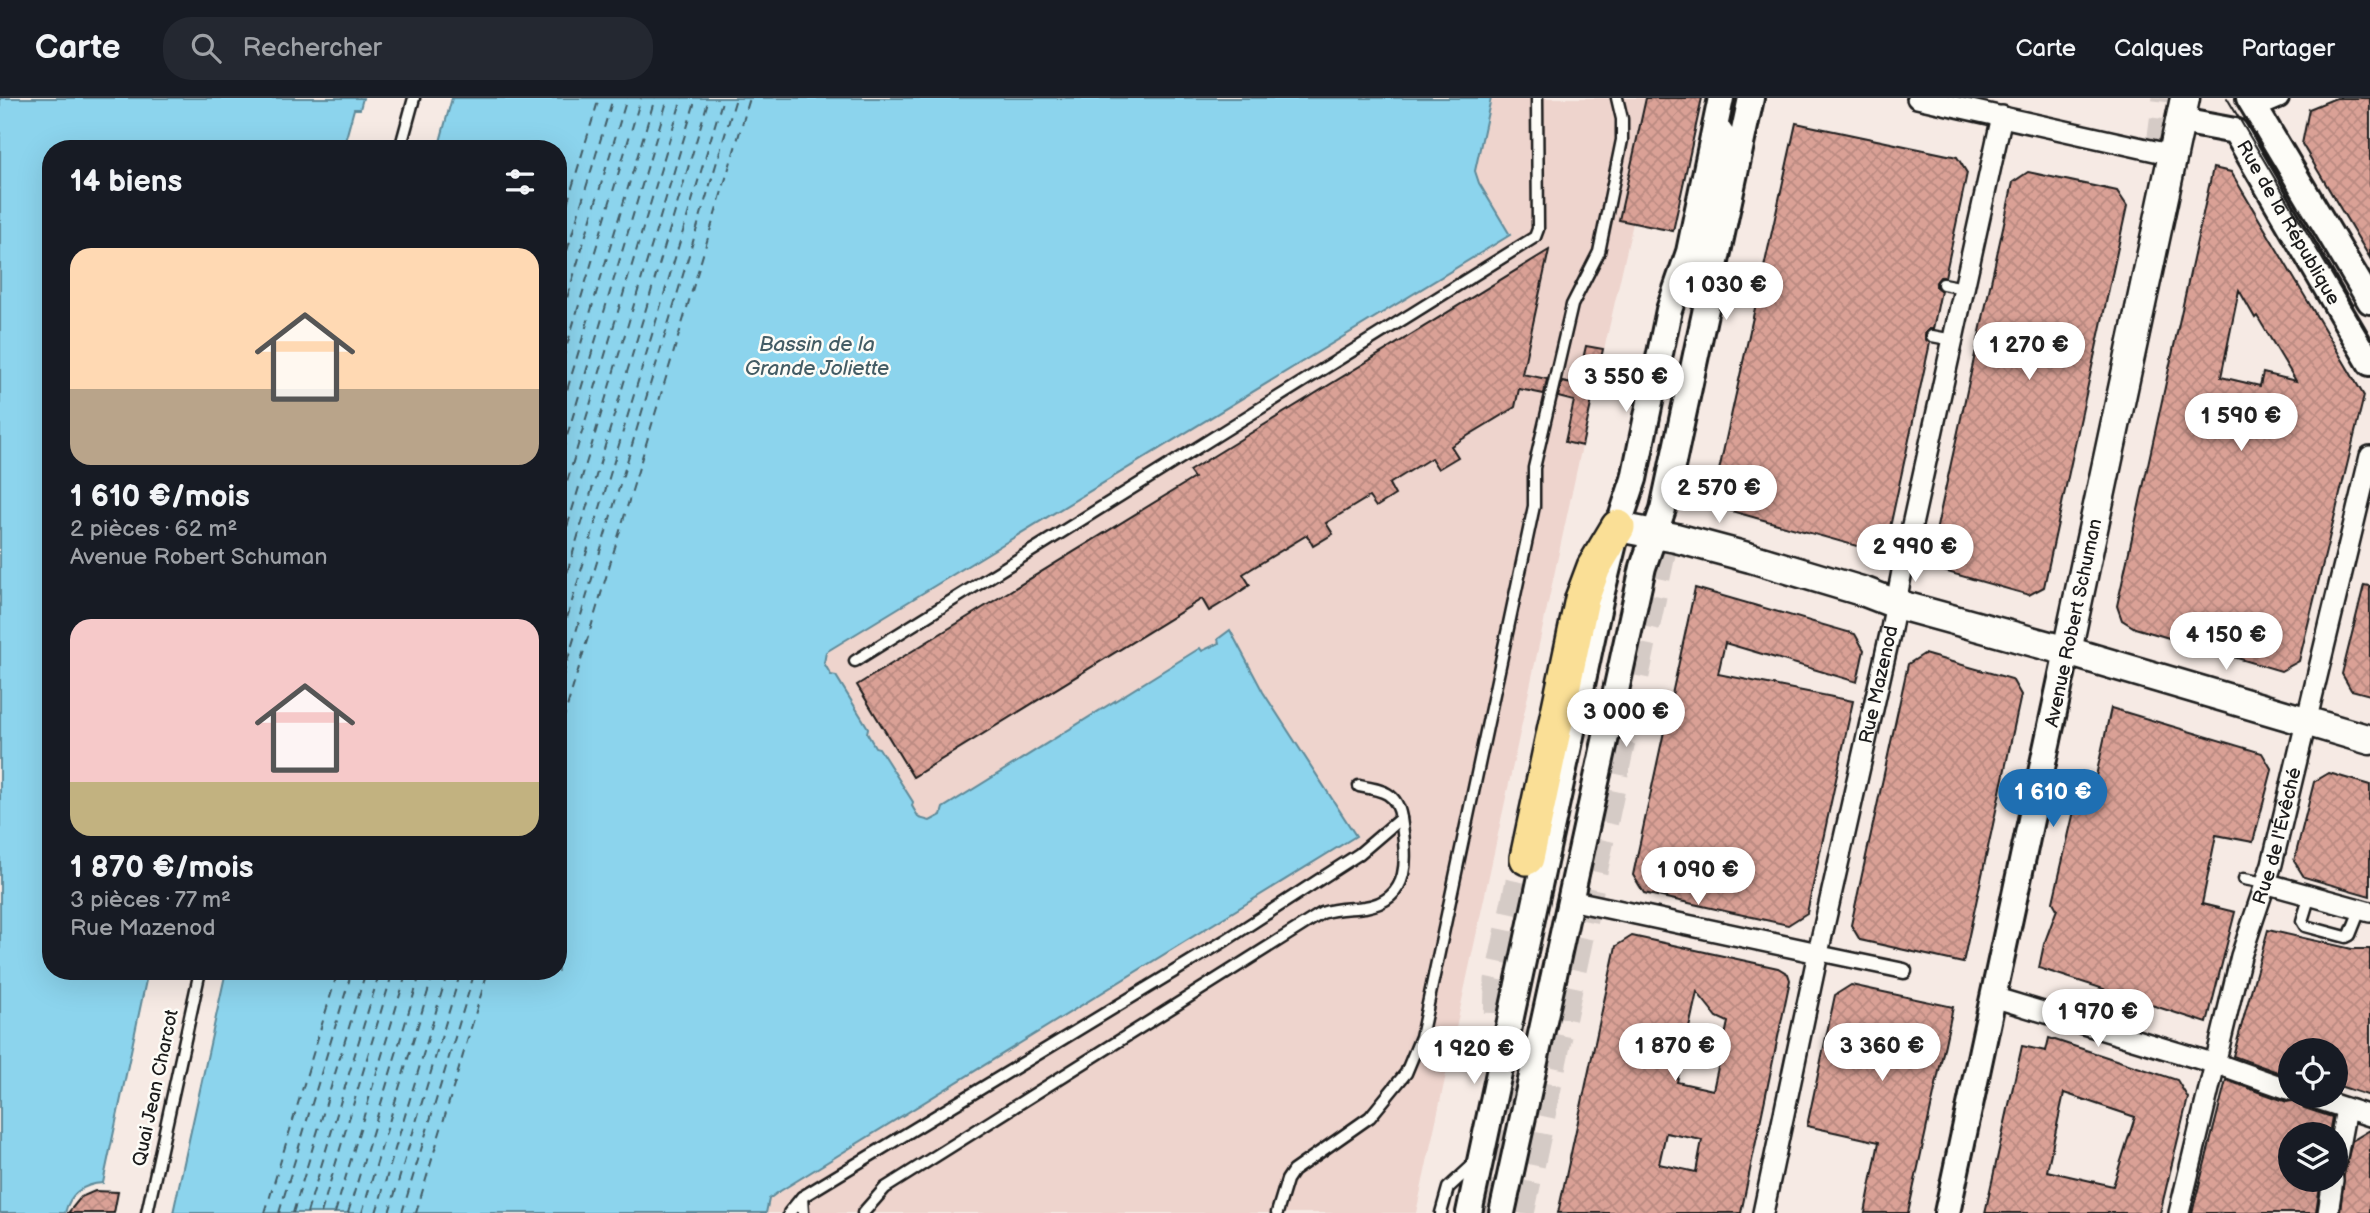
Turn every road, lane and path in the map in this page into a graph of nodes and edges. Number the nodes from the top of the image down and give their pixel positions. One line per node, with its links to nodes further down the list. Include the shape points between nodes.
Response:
1 (414, 98): 11 (lane)
2 (1536, 98): 24 (lane, via 1535,237)
3 (1617, 98): 52 (lane, via 1622,140 1602,240 1572,305 1535,468 1535,506 1421,1037 1406,1073 1370,1117 1293,1171)
4 (1751, 98): 21 (street)
5 (1917, 98): 10 (street)
6 (2279, 98): 7 (street)
7 (2252, 103): 15 (street, Rue de la République)
8 (1720, 107): 20 (street, via 1689,252 1669,310 1634,479)
9 (2183, 109): 12 (main road, Avenue Robert Schuman); 18 (street, Rue de la République, via 2235,131)
10 (2002, 116): 12 (street); 14 (street, Rue Mazenod)
11 (402, 140)
12 (2174, 155): 23 (main road, Avenue Robert Schuman)
13 (1943, 284): 14 (lane)
14 (1964, 288): 17 (street, Rue Mazenod)
15 (2370, 301)
16 (1931, 336): 17 (lane)
17 (1952, 340): 22 (street, Rue Mazenod)
18 (2370, 363)
19 (2370, 456): 25 (street, Rue de l'Évêché)
20 (1619, 527): 21 (main road); 29 (highway, via 1594,566 1582,599); 45 (street)
21 (1655, 534): 22 (main road, via 1751,558); 33 (street, via 1643,566)
22 (1896, 604): 23 (main road); 35 (street, Rue Mazenod)
23 (2067, 652): 25 (main road); 38 (street, Avenue Robert Schuman)
24 (855, 661)
25 (2306, 721): 26 (main road); 31 (street, Rue de l'Évêché)
26 (2370, 740)
27 (1359, 786): 28 (lane, via 1392,797)
28 (1401, 818): 47 (lane, via 1359,854 1226,940); 51 (lane, via 1404,873 1396,889 1382,901 1322,913 885,1188)
29 (1527, 858)
30 (2244, 879): 31 (lane)
31 (2265, 883): 32 (street); 39 (street, Rue de l'Évêché)
32 (2310, 895): 34 (street); 34 (lane, via 2302,921 2305,926 2346,937)
33 (1570, 900): 35 (street); 55 (street)
34 (2365, 911)
35 (1818, 953): 36 (street); 56 (street, Rue Mazenod)
36 (1904, 971)
37 (198, 980): 48 (lane, Quai Jean Charcot)
38 (1993, 997): 39 (street); 57 (street, Avenue Robert Schuman)
39 (2213, 1063): 40 (street); 58 (street, Rue de l'Évêché)
40 (2278, 1086)
41 (2343, 1108): 42 (street)
42 (2346, 1109): 43 (street); 44 (street)
43 (2370, 1116)
44 (2344, 1122)
45 (1482, 1158): 53 (lane, via 1448,1188); 54 (street)
46 (2331, 1192): 59 (street)
47 (802, 1197): 49 (lane); 50 (lane)
48 (147, 1213)
49 (789, 1213)
50 (803, 1213)
51 (863, 1213)
52 (1277, 1213)
53 (1441, 1213)
54 (1469, 1213)
55 (1502, 1213)
56 (1763, 1213)
57 (1947, 1213)
58 (2179, 1213)
59 (2328, 1213)

